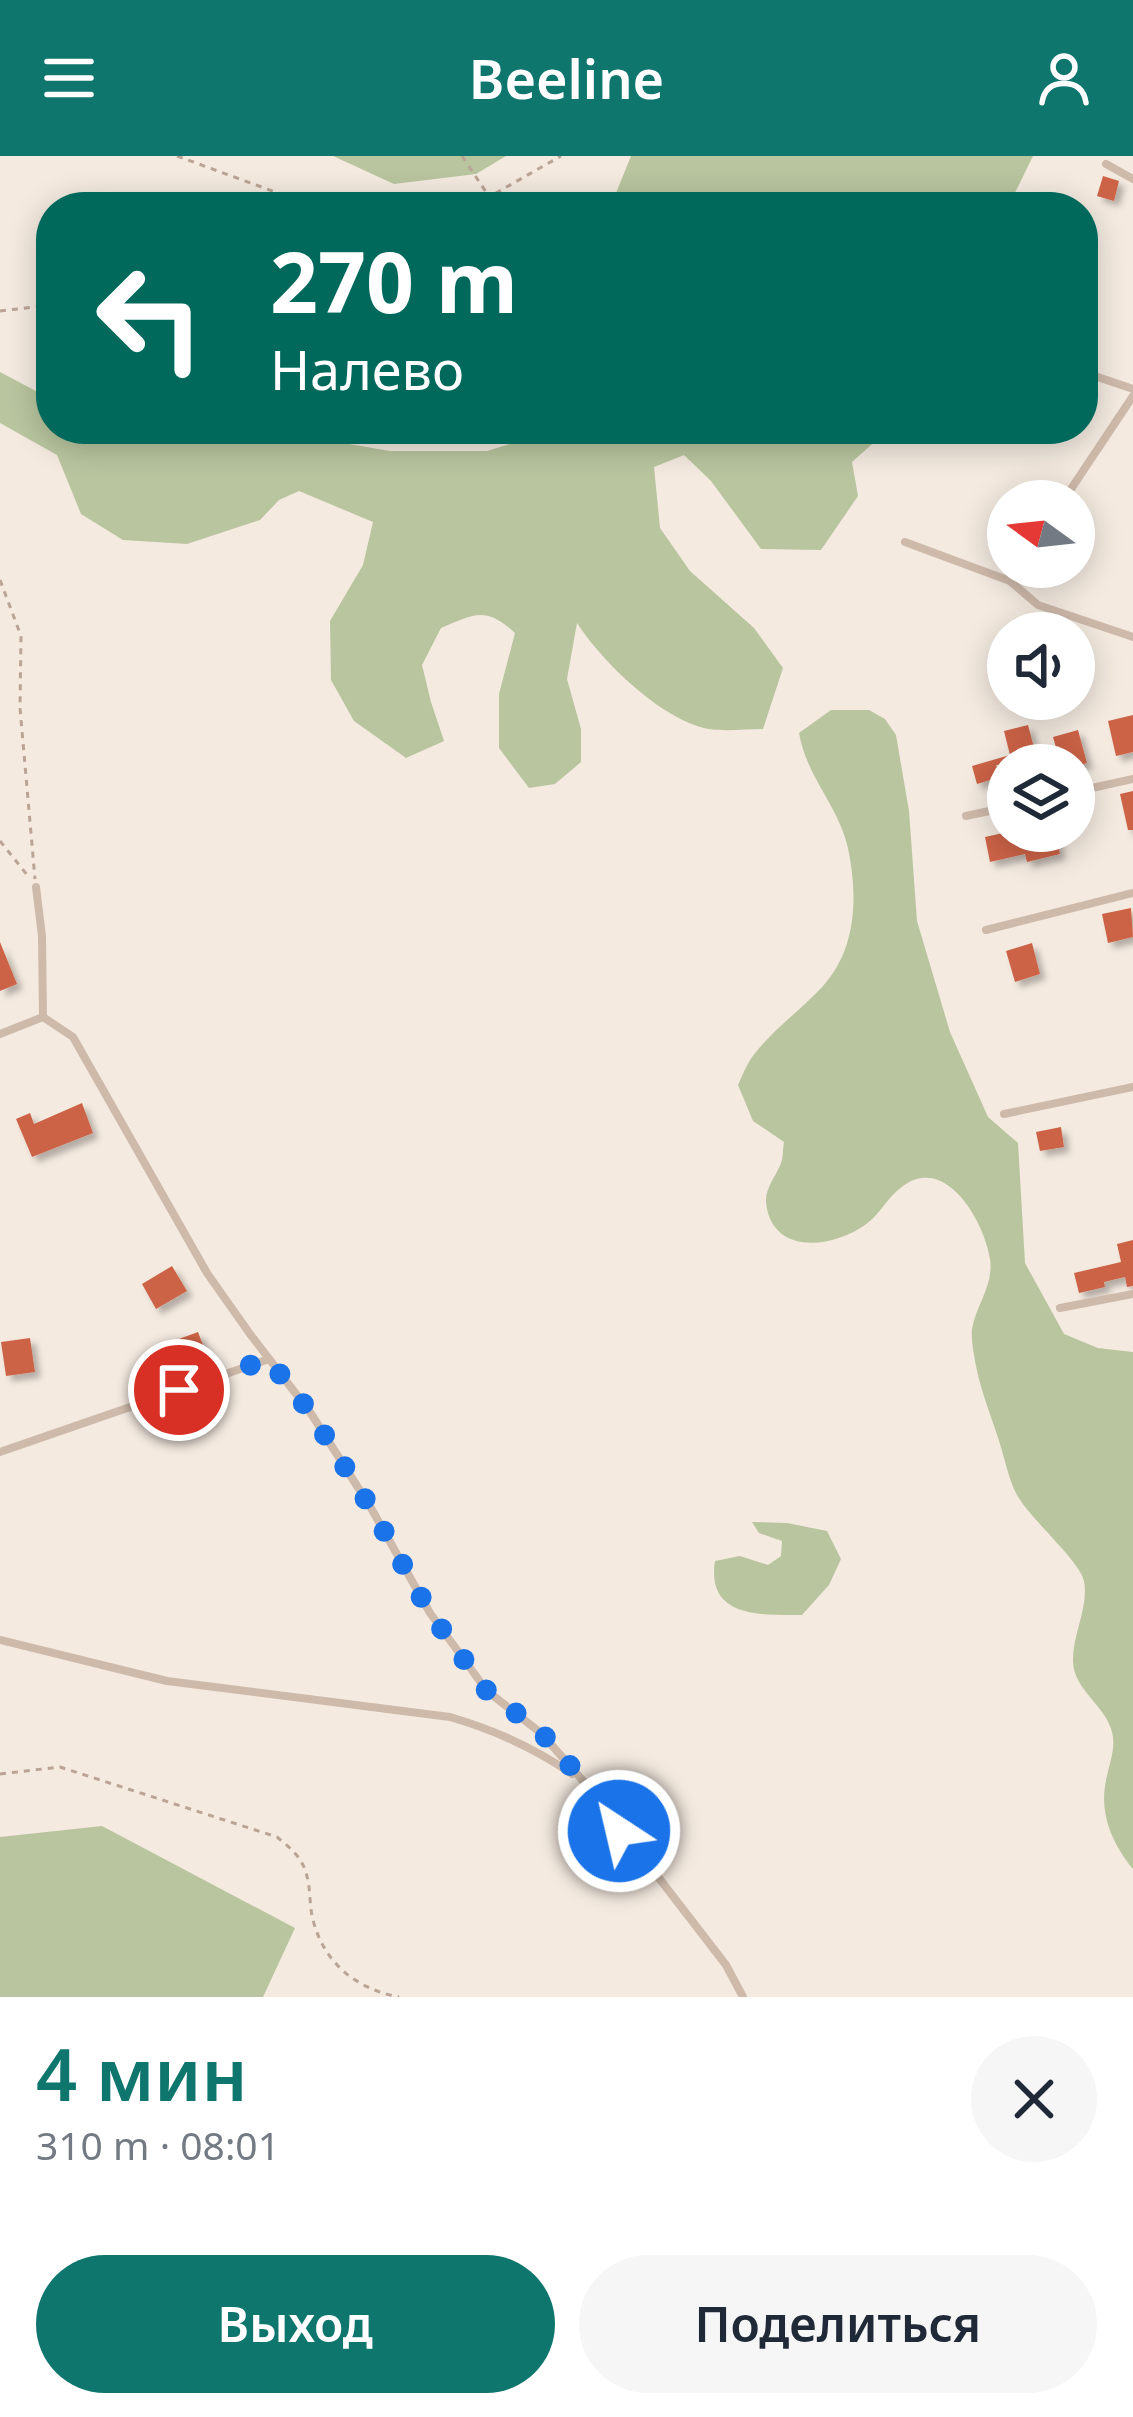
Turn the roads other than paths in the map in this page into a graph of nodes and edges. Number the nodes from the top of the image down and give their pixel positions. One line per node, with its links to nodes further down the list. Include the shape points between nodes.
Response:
1 (1106, 164): 2 (lane)
2 (1133, 179)
3 (1098, 378): 4 (lane)
4 (1133, 393): 5 (lane)
5 (1077, 480)
6 (905, 542): 7 (lane)
7 (987, 572)
8 (1018, 588): 9 (lane, via 1038,605)
9 (1133, 637)
10 (1133, 779): 11 (lane)
11 (1095, 787)
12 (987, 812): 13 (lane)
13 (966, 816)
14 (36, 886): 17 (lane)
15 (1133, 893): 16 (lane)
16 (986, 930)
17 (43, 1017): 18 (lane); 23 (lane, via 73,1036 207,1273)
18 (0, 1034)
19 (1133, 1087): 20 (lane)
20 (1004, 1114)
21 (1133, 1294): 22 (lane)
22 (1060, 1308)
23 (268, 1359): 24 (lane); 26 (lane, via 487,1691 541,1732)
24 (0, 1452)
25 (0, 1640): 26 (lane, via 167,1681 450,1717 495,1730)
26 (585, 1783): 27 (lane, via 726,1964)
27 (742, 1997)

